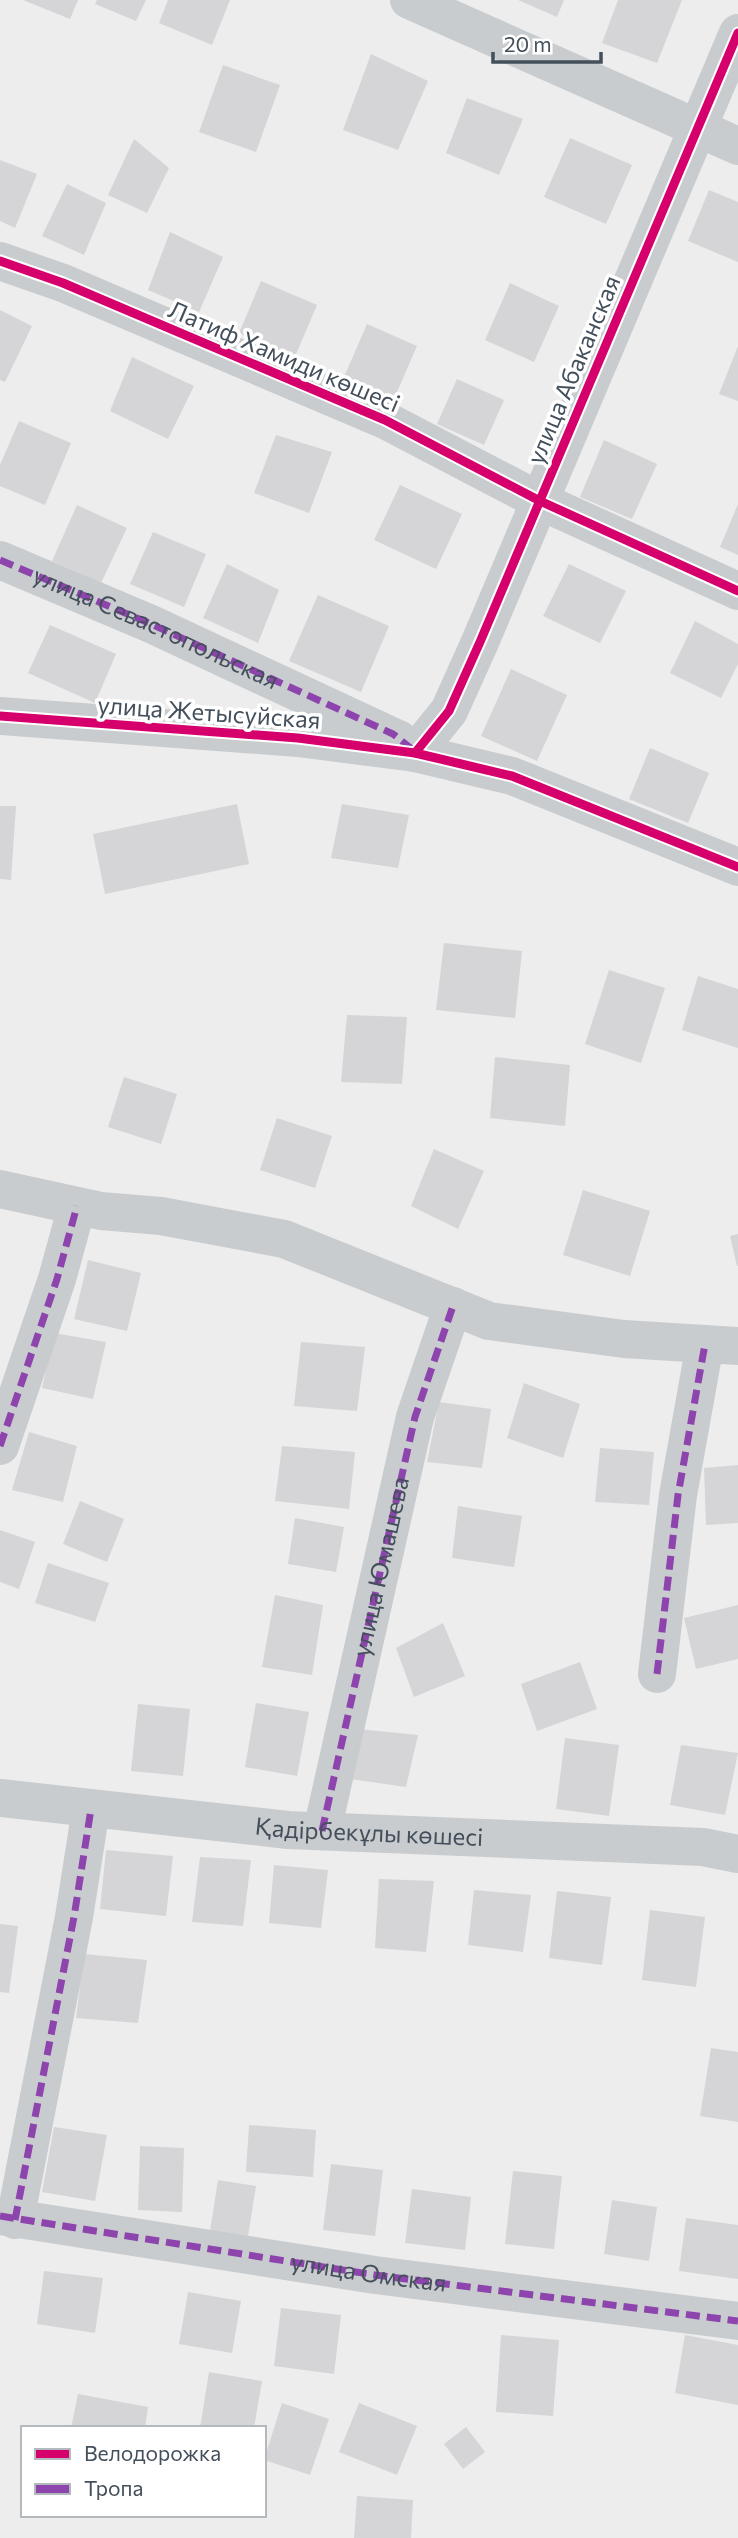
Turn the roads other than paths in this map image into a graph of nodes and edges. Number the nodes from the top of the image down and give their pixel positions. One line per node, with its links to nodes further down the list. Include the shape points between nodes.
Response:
1 (409, 0): 3 (street)
2 (738, 33): 3 (street, улица Абаканская)
3 (697, 129): 4 (street); 6 (street, улица Абаканская)
4 (738, 146)
5 (0, 261): 6 (street, Латиф Хамиди көшесі, via 63,283 385,421)
6 (540, 501): 8 (street, Латиф Хамиди көшесі); 10 (street, улица Абаканская, via 449,710)
7 (0, 560): 10 (street, улица Севастопольская, via 393,734)
8 (738, 591)
9 (0, 716): 10 (street, улица Жетысуйская, via 298,738)
10 (415, 753): 11 (street, улица Севастопольская, via 512,776)
11 (738, 867)
12 (0, 1189): 13 (street)
13 (78, 1206): 14 (street, via 284,1239); 16 (street)
14 (453, 1306): 15 (street, via 489,1321 624,1339); 20 (street, улица Юмашева, via 415,1417)
15 (722, 1345): 17 (street, via 678,1495)
16 (0, 1446)
17 (657, 1674)
18 (0, 1798): 19 (street, Қадірбекұлы көшесі)
19 (91, 1809): 20 (street, Қадірбекұлы көшесі); 22 (street, via 74,1917)
20 (322, 1830): 21 (street, Қадірбекұлы көшесі, via 704,1847)
21 (738, 1854)
22 (7, 2218): 23 (street, улица Омская, via 375,2275)
23 (738, 2321)

